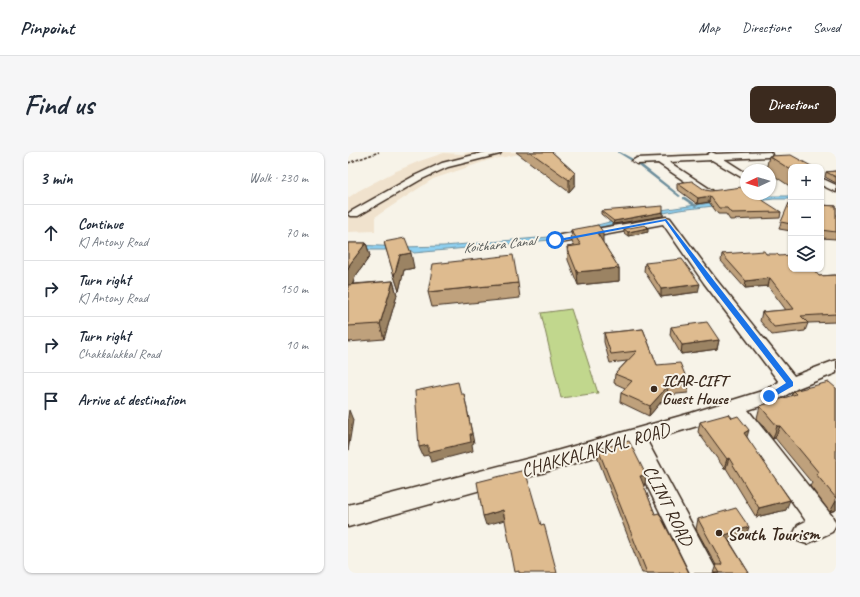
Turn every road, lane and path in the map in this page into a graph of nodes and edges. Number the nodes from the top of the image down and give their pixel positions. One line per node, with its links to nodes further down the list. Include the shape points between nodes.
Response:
1 (498, 152): 3 (street)
2 (653, 152): 6 (street, via 635,157)
3 (482, 153): 12 (street, via 445,165 417,178)
4 (766, 153): 5 (street); 7 (street, via 777,160)
5 (710, 154): 6 (street, via 672,159); 7 (street)
6 (662, 156): 11 (street)
7 (724, 165): 8 (street)
8 (740, 174)
9 (824, 183): 10 (street)
10 (836, 189)
11 (709, 193)
12 (354, 214)
13 (555, 240): 15 (street, via 666,220 709,280)
14 (836, 366): 15 (street, CHAKKALAKKAL ROAD)
15 (791, 384): 16 (street, CHAKKALAKKAL ROAD, via 769,396)
16 (735, 407): 17 (street, CHAKKALAKKAL ROAD); 19 (street, via 824,524)
17 (634, 437): 18 (street, CHAKKALAKKAL ROAD); 20 (street, CLINT ROAD)
18 (348, 516)
19 (807, 533)
20 (704, 573)

